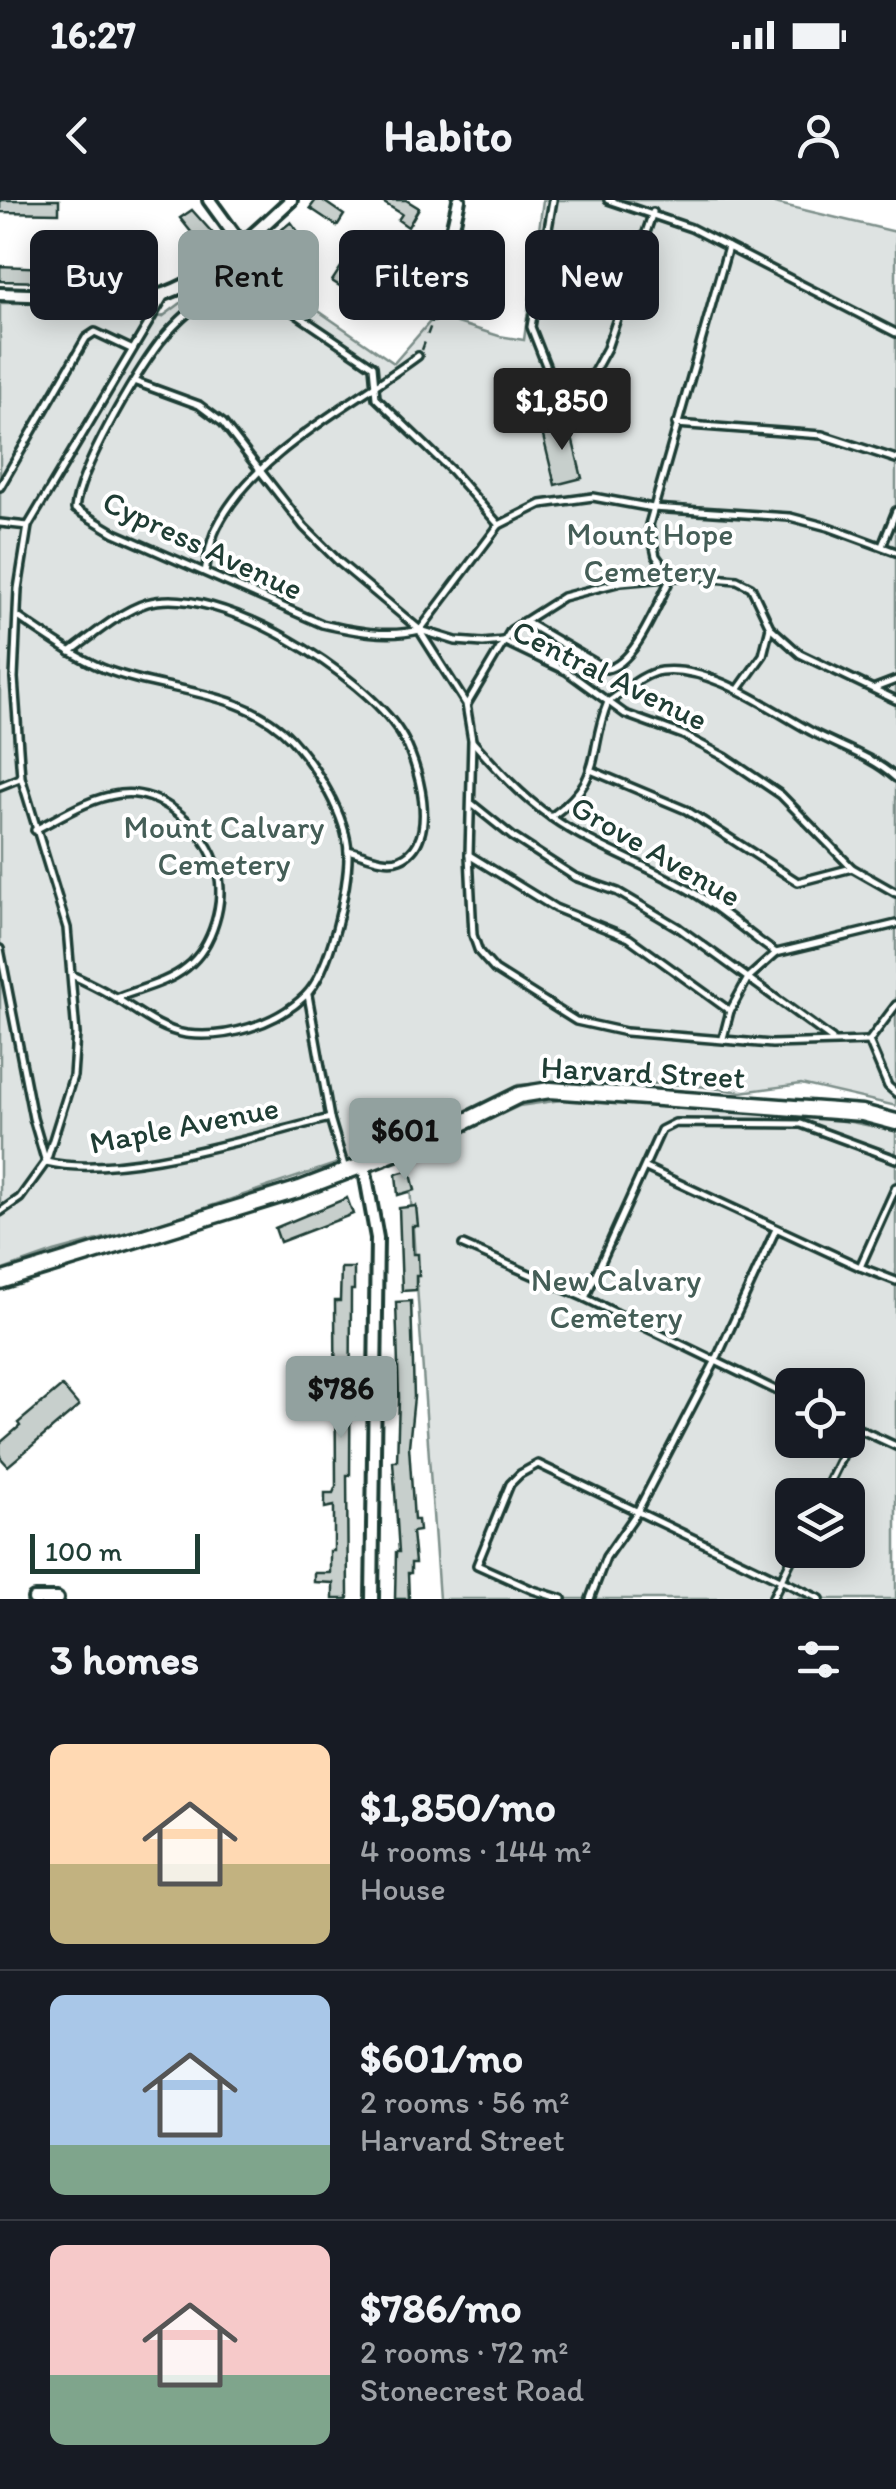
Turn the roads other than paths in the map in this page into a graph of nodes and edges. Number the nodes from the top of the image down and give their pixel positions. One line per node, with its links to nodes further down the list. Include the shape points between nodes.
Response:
1 (209, 200): 7 (street)
2 (291, 200): 8 (street)
3 (459, 200): 9 (street)
4 (553, 200): 6 (lane, via 531,327 551,378 571,396 589,381 607,348)
5 (608, 200): 6 (lane)
6 (652, 212): 10 (lane)
7 (231, 230)
8 (257, 230)
9 (452, 230)
10 (728, 247): 14 (lane); 19 (lane)
11 (178, 291): 13 (street)
12 (0, 294): 13 (street)
13 (164, 297): 15 (lane)
14 (896, 332)
15 (131, 349): 22 (lane, via 95,332 86,338); 26 (lane)
16 (418, 356): 18 (lane)
17 (136, 382): 18 (lane, Cypress Avenue, via 179,322 236,274 374,366); 21 (lane, Central Avenue, via 199,405); 30 (lane, Cypress Avenue, via 76,492 75,509)
18 (374, 386): 21 (lane); 27 (lane, via 376,398)
19 (676, 424): 20 (lane, via 822,435); 23 (lane)
20 (896, 458)
21 (262, 470): 30 (lane, via 216,526); 35 (lane, Central Avenue, via 338,562)
22 (0, 487)
23 (653, 508): 27 (lane, via 594,497 541,504); 28 (lane, via 790,517); 31 (lane, via 649,525 656,556)
24 (896, 511): 28 (lane)
25 (0, 523): 26 (lane)
26 (28, 526): 32 (lane)
27 (499, 526): 35 (lane)
28 (882, 546): 29 (lane)
29 (896, 552)
30 (205, 572): 35 (lane, Cypress Avenue, via 322,624 400,635)
31 (672, 578): 33 (lane, via 587,589); 33 (lane, via 616,668 606,670); 34 (lane, via 713,576 751,587)
32 (18, 617): 37 (lane); 46 (lane, via 14,678)
33 (524, 620): 36 (lane)
34 (770, 627): 39 (lane, via 800,654); 40 (lane, via 763,655)
35 (420, 630): 36 (lane, Central Avenue, via 456,641); 43 (lane)
36 (504, 641): 42 (lane, Central Avenue, via 566,671); 43 (lane)
37 (70, 652): 52 (lane, via 103,668 256,712 290,737 316,771); 52 (lane, via 129,611 151,602 188,602 235,614 334,667 400,732 418,770 424,806 420,833 400,859)
38 (896, 680): 39 (lane)
39 (874, 688): 41 (lane)
40 (738, 690): 42 (lane, via 678,670 655,672); 47 (lane)
41 (896, 700)
42 (608, 702): 45 (lane); 54 (lane, Central Avenue, via 752,774 781,794)
43 (466, 704): 44 (lane)
44 (472, 740): 49 (lane); 50 (lane, Grove Avenue)
45 (592, 770): 50 (lane, via 571,803); 54 (lane, via 686,810 798,882)
46 (22, 777): 48 (lane); 51 (lane)
47 (896, 778)
48 (0, 786)
49 (472, 804): 53 (lane); 61 (lane, via 576,878 618,892)
50 (551, 817): 58 (lane, Grove Avenue, via 699,896)
51 (35, 830): 60 (lane, via 67,928); 63 (lane, via 89,802 124,793 153,798 202,839 217,869 218,911 208,943 186,968)
52 (348, 850): 62 (lane, via 337,923)
53 (469, 855): 65 (lane, via 556,908 628,938); 66 (lane, via 473,935 495,970 576,1021 626,1032)
54 (852, 868): 55 (lane, Central Avenue)
55 (896, 893)
56 (896, 924): 58 (lane)
57 (0, 949): 59 (lane)
58 (776, 952): 61 (lane)
59 (3, 973): 73 (lane)
60 (72, 975): 63 (lane); 73 (lane, via 72,1076)
61 (748, 978): 65 (lane); 67 (lane)
62 (308, 994): 63 (lane, via 246,1029 213,1035 183,1034); 70 (lane)
63 (116, 998)
64 (896, 1005): 68 (lane)
65 (730, 1011): 66 (lane)
66 (723, 1038): 67 (lane)
67 (834, 1040): 68 (lane)
68 (869, 1041): 69 (lane)
69 (896, 1093)
70 (330, 1118): 73 (lane, Maple Avenue, via 112,1167); 76 (lane)
71 (896, 1122): 74 (main road, Harvard Street, via 862,1113 550,1090 518,1096)
72 (896, 1159): 75 (lane, via 800,1124 693,1122 661,1130)
73 (46, 1162): 78 (lane, via 20,1198)
74 (364, 1166): 76 (main road, Harvard Street); 94 (street, via 377,1238)
75 (646, 1168): 79 (lane); 84 (lane)
76 (346, 1172): 82 (main road, Harvard Street)
77 (896, 1187): 81 (lane)
78 (0, 1212)
79 (776, 1229): 81 (lane); 85 (lane)
80 (463, 1245): 84 (lane)
81 (860, 1267): 83 (lane)
82 (0, 1281)
83 (896, 1281)
84 (585, 1298): 85 (lane)
85 (716, 1362): 86 (lane); 89 (lane)
86 (775, 1390)
87 (865, 1432): 88 (lane)
88 (896, 1446)
89 (636, 1514): 91 (lane); 95 (lane, via 538,1464 510,1484 477,1565); 96 (lane, via 606,1557)
90 (788, 1568): 91 (lane)
91 (781, 1582): 97 (lane); 98 (lane)
92 (34, 1599): 93 (street)
93 (57, 1599)
94 (372, 1599)
95 (562, 1599)
96 (590, 1599)
97 (772, 1599)
98 (820, 1599)

